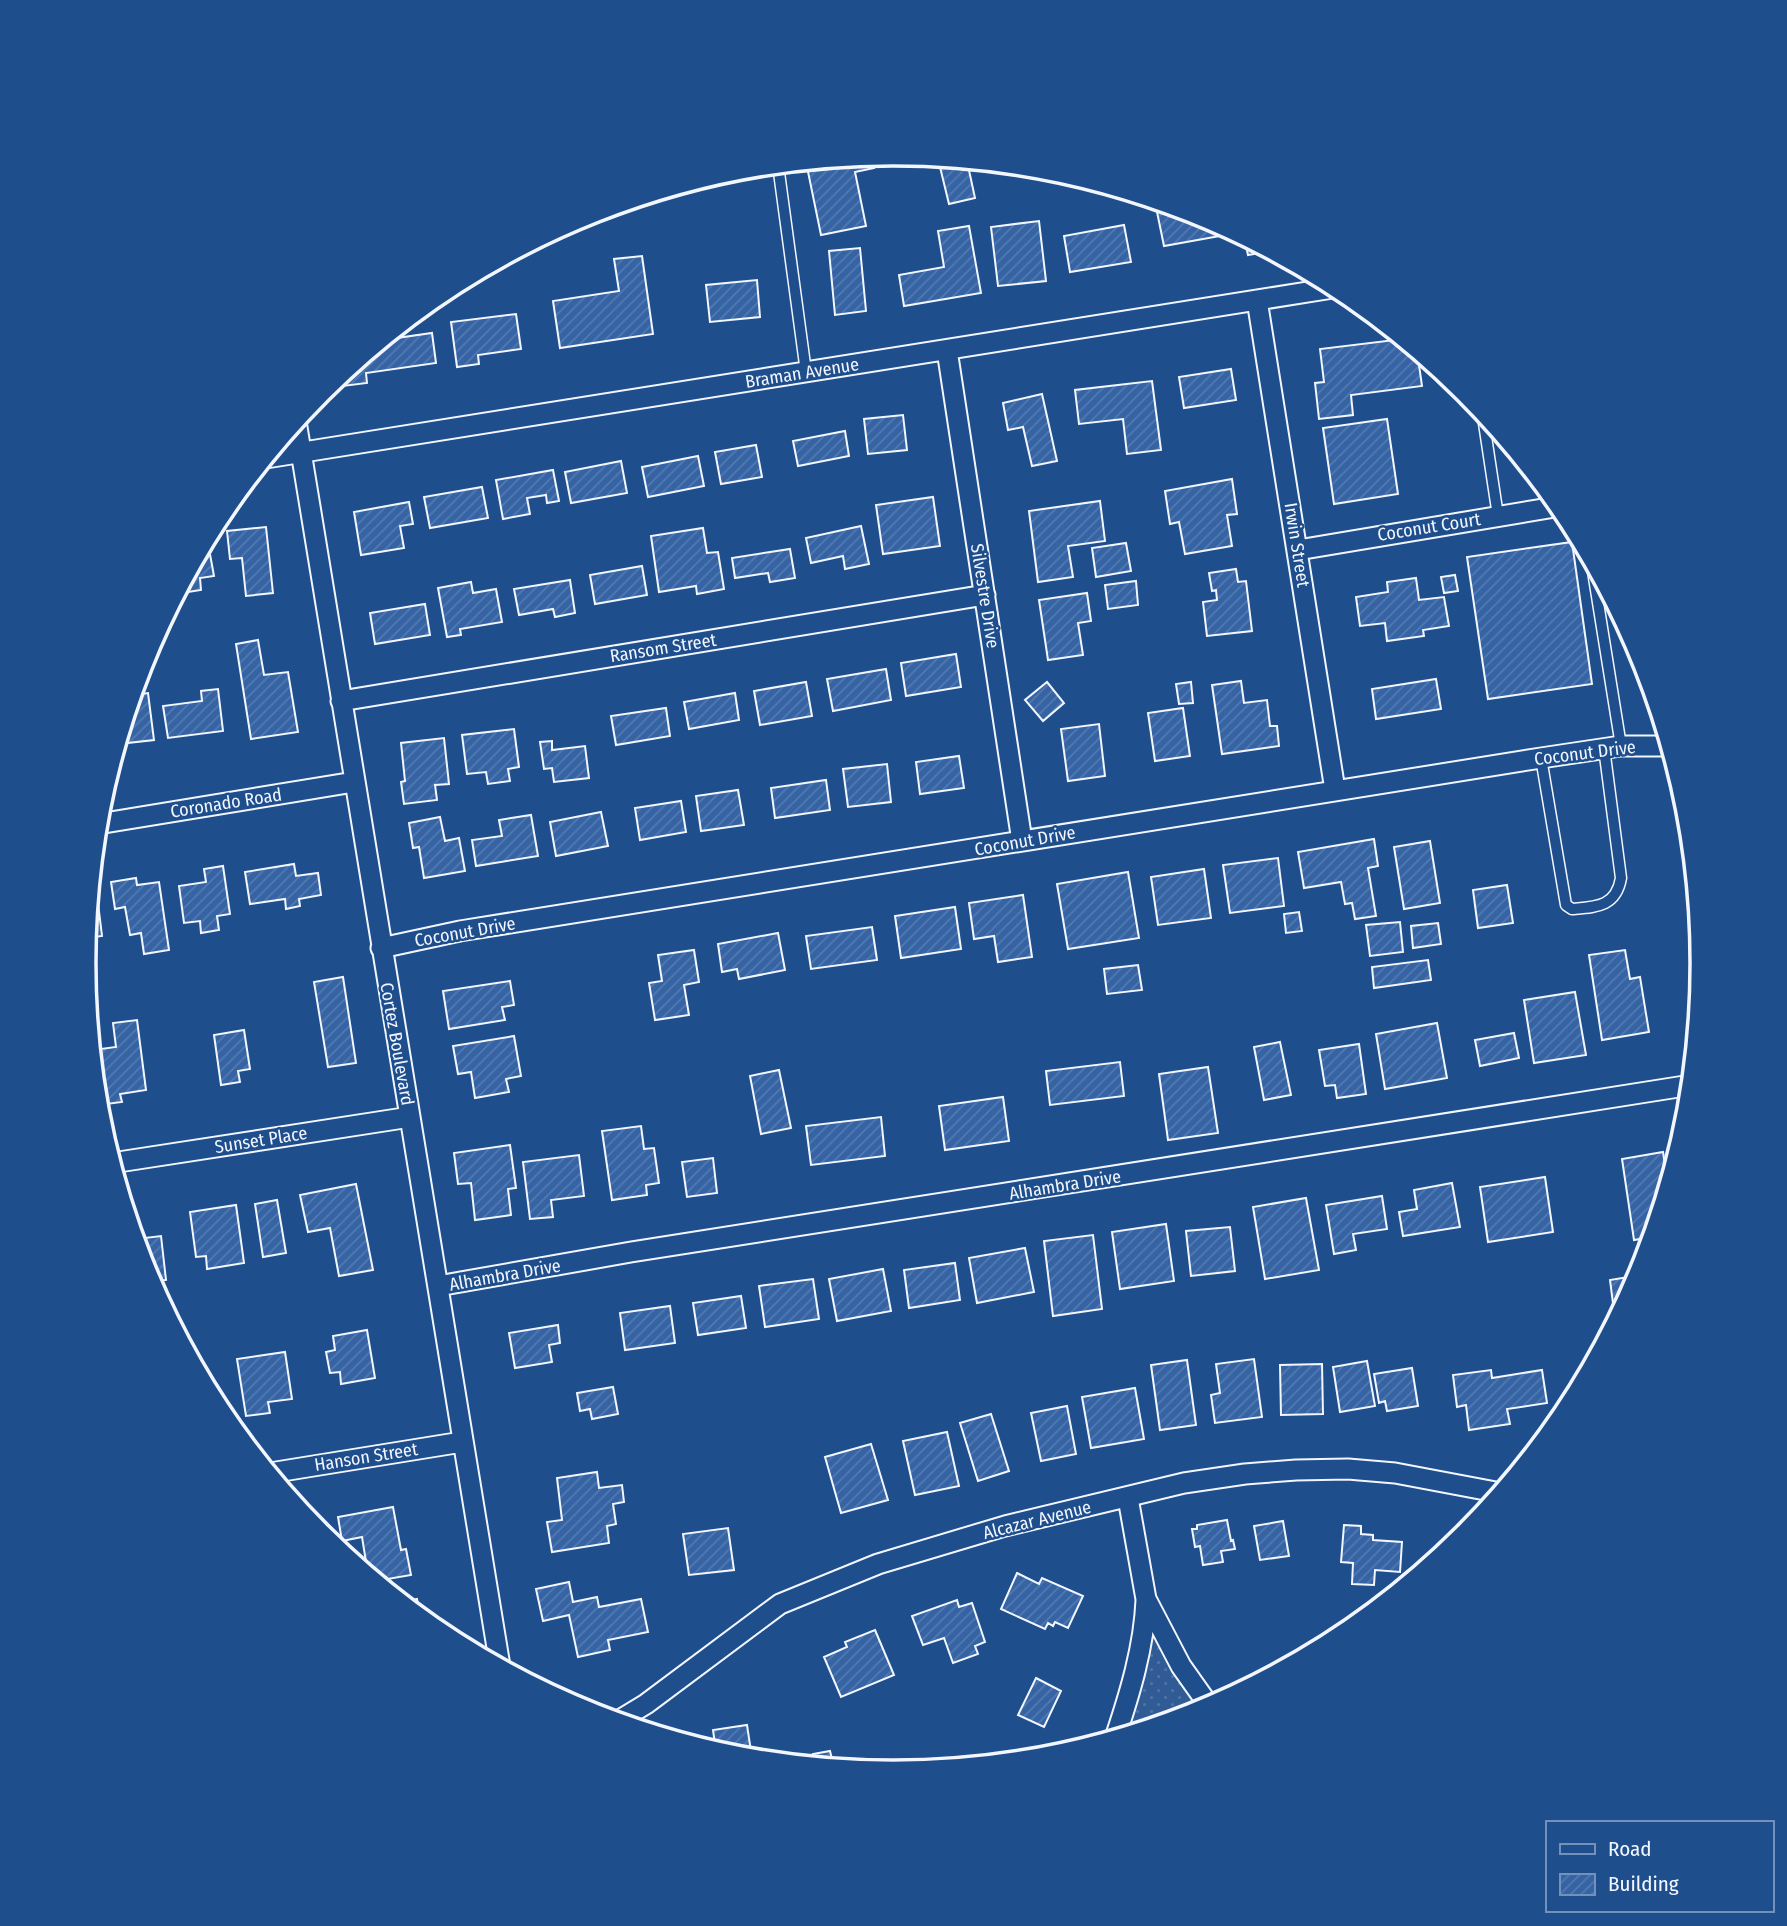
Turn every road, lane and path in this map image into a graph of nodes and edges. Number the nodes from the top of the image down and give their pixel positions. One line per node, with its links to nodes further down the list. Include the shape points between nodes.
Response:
1 (779, 175): 5 (lane)
2 (1321, 291): 3 (street, Braman Avenue)
3 (1257, 300): 4 (street, Braman Avenue); 12 (street, Irwin Street)
4 (947, 350): 5 (street, Braman Avenue); 14 (street, Silvestre Drive)
5 (806, 372): 8 (street, Braman Avenue)
6 (1485, 428): 11 (lane)
7 (298, 433): 8 (street, Cortez Boulevard)
8 (301, 452): 9 (street, Braman Avenue); 15 (street, Cortez Boulevard)
9 (279, 456)
10 (1546, 506): 11 (street, Coconut Court)
11 (1498, 516): 12 (street, Coconut Court)
12 (1298, 550): 20 (street, Irwin Street)
13 (1594, 582): 17 (lane)
14 (985, 595): 15 (street, Ransom Street); 22 (street, Silvestre Drive)
15 (341, 701): 19 (street, Cortez Boulevard)
16 (1661, 746): 17 (street, Coconut Drive)
17 (1612, 747): 18 (street, Coconut Drive); 18 (lane, via 1619,890 1596,906 1572,909 1566,905)
18 (1541, 758): 20 (street, Coconut Drive)
19 (354, 782): 21 (street, Coronado Road); 23 (street, Cortez Boulevard)
20 (1335, 790): 22 (street, Coconut Drive)
21 (109, 822)
22 (1022, 841): 23 (street, Coconut Drive, via 460,931)
23 (381, 948): 25 (street, Cortez Boulevard)
24 (1681, 1087): 27 (street, Alhambra Drive)
25 (410, 1117): 26 (street, Sunset Place); 27 (street, Cortez Boulevard)
26 (121, 1162)
27 (438, 1286): 28 (street, Cortez Boulevard)
28 (462, 1442): 29 (street, Hanson Street); 33 (street, Cortez Boulevard)
29 (280, 1471)
30 (1491, 1491): 31 (street, Alcazar Avenue, via 1348,1469 1245,1474)
31 (1128, 1498): 32 (street); 35 (street, Alcazar Avenue, via 933,1547 821,1586 780,1604)
32 (1146, 1599): 34 (street); 36 (street, via 1142,1642)
33 (498, 1655)
34 (1204, 1698)
35 (628, 1715)
36 (1119, 1727)

